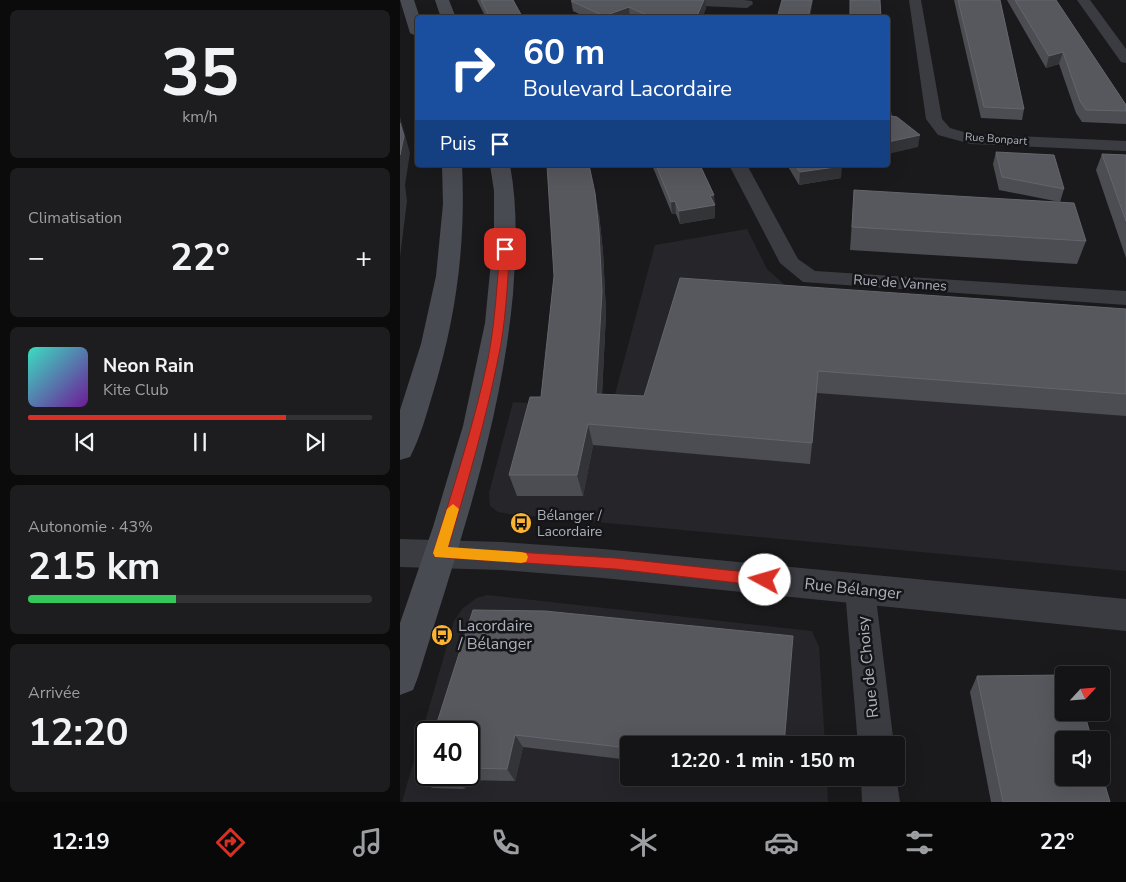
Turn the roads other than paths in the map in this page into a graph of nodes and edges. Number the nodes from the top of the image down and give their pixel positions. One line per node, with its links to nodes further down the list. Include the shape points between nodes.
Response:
1 (407, 0): 9 (main road)
2 (442, 0): 7 (main road)
3 (656, 0): 6 (street)
4 (914, 0): 11 (street, Rue Bonpart, via 934,119 939,128 971,139)
5 (1083, 0): 10 (street)
6 (748, 2): 8 (street)
7 (448, 15)
8 (743, 15)
9 (415, 24)
10 (1126, 59)
11 (1126, 146)
12 (452, 167): 16 (main road, via 453,231 444,304 427,376)
13 (500, 167): 18 (main road, via 505,249 496,340 483,404)
14 (739, 167): 15 (street, Rue de Vannes, via 790,263 811,276)
15 (1126, 298)
16 (400, 450)
17 (400, 553): 18 (street, Rue Bélanger)
18 (440, 553): 19 (street, Rue Bélanger, via 615,564); 21 (main road)
19 (860, 590): 20 (street, Rue Bélanger); 22 (street, Rue de Choisy)
20 (1126, 615)
21 (400, 677)
22 (875, 736)
23 (880, 786): 24 (street)
24 (882, 802)

